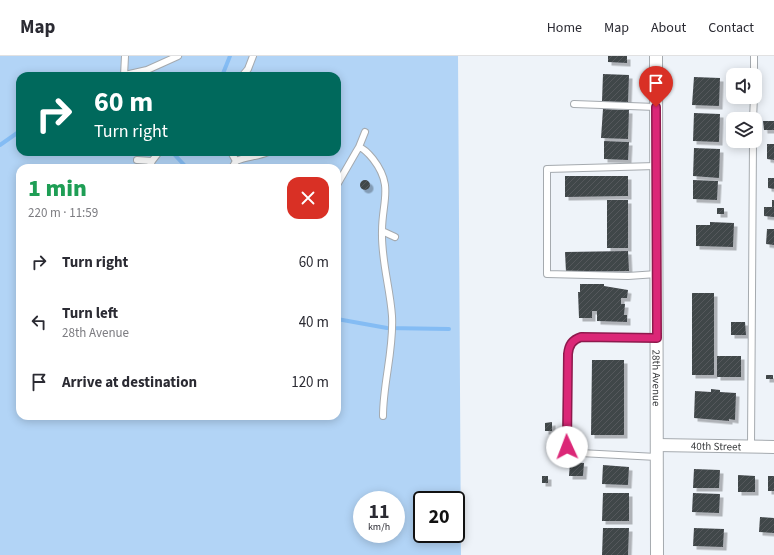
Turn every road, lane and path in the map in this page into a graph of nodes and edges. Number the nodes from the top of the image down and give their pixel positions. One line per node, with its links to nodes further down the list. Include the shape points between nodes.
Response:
1 (125, 56): 7 (lane)
2 (178, 56): 8 (lane)
3 (253, 56): 9 (lane)
4 (656, 56): 11 (street, 28th Avenue)
5 (754, 56): 6 (lane)
6 (754, 68)
7 (125, 72)
8 (138, 72)
9 (245, 72)
10 (574, 104): 11 (lane)
11 (656, 107): 25 (street, 28th Avenue)
12 (365, 132): 13 (lane)
13 (359, 147): 26 (lane); 27 (lane, via 371,156 384,178 386,186)
14 (753, 148): 33 (lane)
15 (156, 156): 21 (lane)
16 (233, 156): 22 (lane)
17 (247, 156): 19 (lane)
18 (247, 156): 22 (lane)
19 (258, 156)
20 (137, 160): 21 (lane)
21 (152, 161): 23 (lane)
22 (236, 161): 24 (lane)
23 (151, 164)
24 (234, 164)
25 (656, 166): 29 (street, 28th Avenue); 29 (lane, via 547,169 547,274)
26 (341, 178)
27 (382, 231): 28 (lane); 31 (lane, via 392,317)
28 (395, 238)
29 (657, 274): 30 (street, 28th Avenue)
30 (657, 338): 32 (street, 28th Avenue); 35 (lane, via 575,339 569,346 568,354 566,438 567,447 580,453)
31 (382, 416)
32 (657, 445): 33 (street, 40th Street); 35 (street, 28th Avenue)
33 (751, 446): 34 (street, 40th Street)
34 (774, 447)
35 (657, 457): 36 (street, 28th Avenue)
36 (657, 555)

